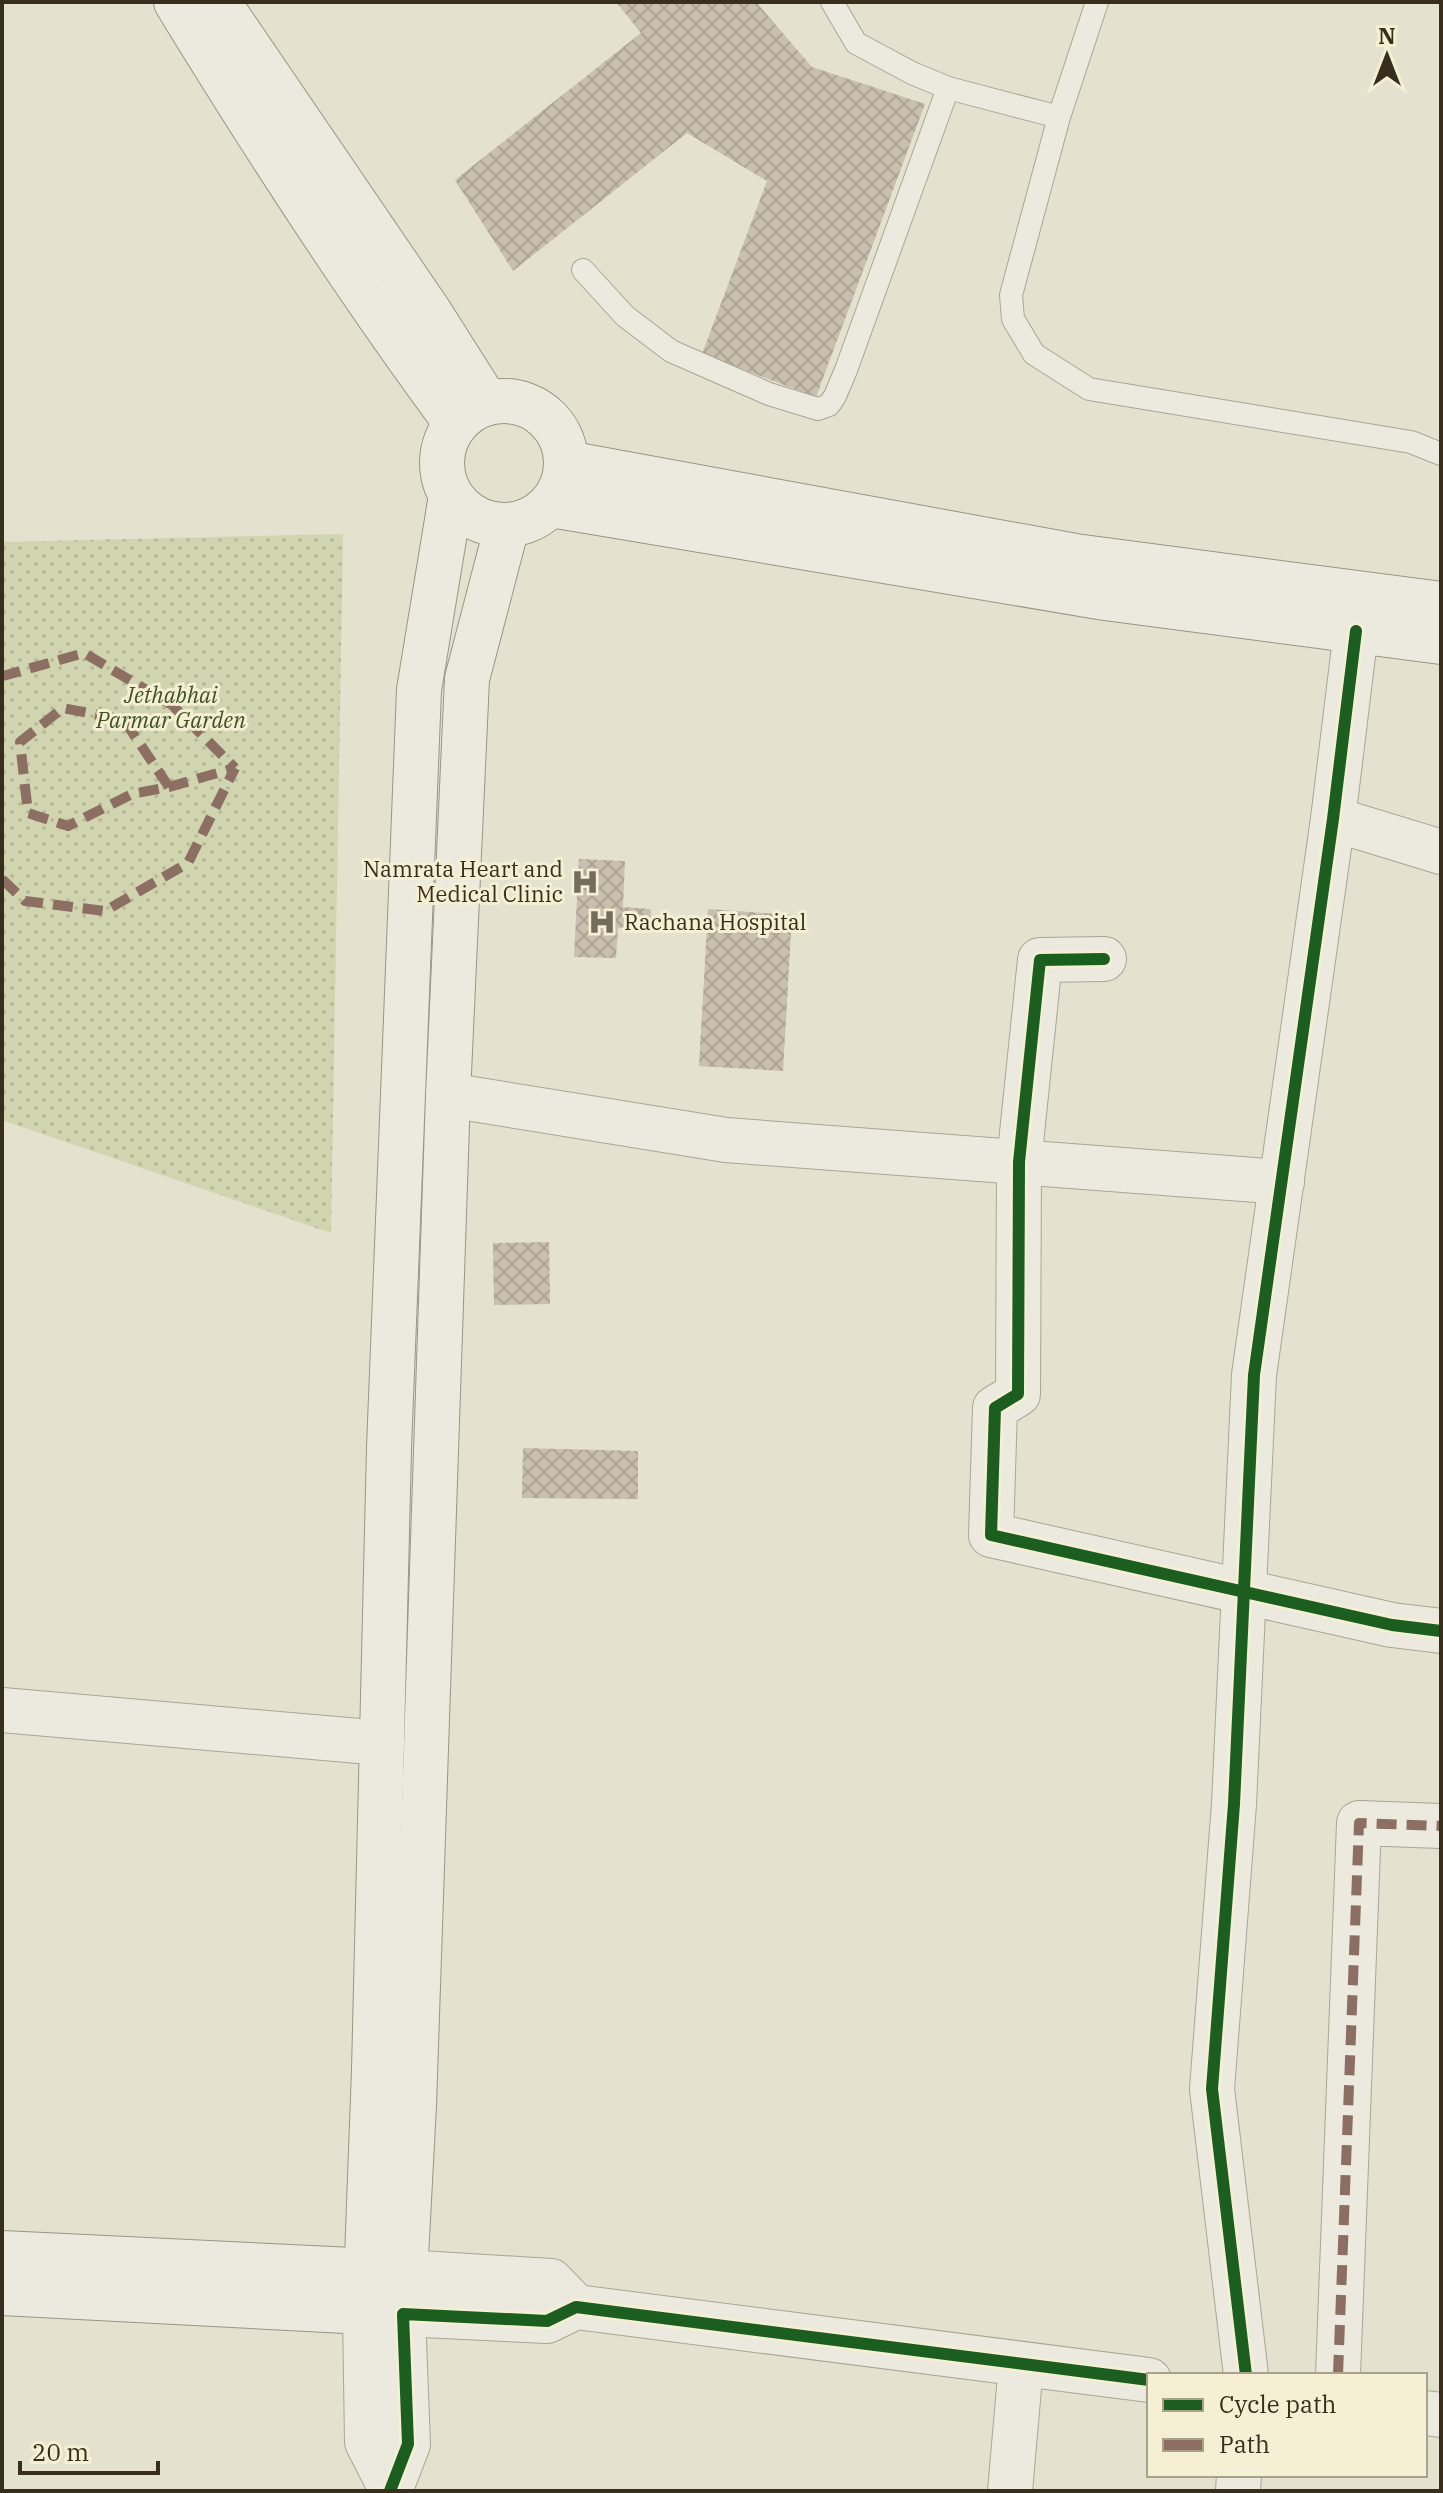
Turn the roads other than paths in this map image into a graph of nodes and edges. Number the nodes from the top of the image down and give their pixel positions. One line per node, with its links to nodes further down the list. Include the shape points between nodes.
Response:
1 (176, 2): 8 (main road, via 274,162 399,347)
2 (218, 2): 8 (main road, via 430,313)
3 (832, 2): 5 (lane, via 856,43)
4 (1097, 2): 6 (lane)
5 (948, 88): 6 (lane); 7 (lane, via 829,405 818,409 769,394 671,351 625,316)
6 (1059, 117): 9 (lane, via 1011,295 1013,319 1034,354 1089,389 1411,442)
7 (583, 270)
8 (472, 413): 10 (main road, via 506,401 542,414 563,444); 11 (main road, via 445,440 443,479)
9 (1441, 454)
10 (566, 463): 12 (main road); 14 (main road, via 1075,556)
11 (451, 496): 13 (main road, via 475,518); 26 (main road, via 419,690)
12 (551, 505): 13 (main road, via 523,523); 15 (main road, via 1105,598)
13 (507, 526): 20 (main road, via 467,679)
14 (1441, 604)
15 (1356, 631): 16 (main road); 17 (main road)
16 (1441, 642)
17 (1333, 819): 18 (main road); 22 (main road)
18 (1441, 852)
19 (1104, 959): 21 (main road, via 1040,960)
20 (448, 1095): 21 (main road, via 726,1140); 29 (main road, via 414,2105)
21 (1019, 1162): 22 (main road); 23 (main road, via 1018,1394 995,1408 991,1535)
22 (1282, 1182): 23 (main road, via 1254,1375)
23 (1244, 1592): 24 (main road); 32 (main road, via 1212,2089)
24 (1441, 1631)
25 (2, 1710): 26 (main road)
26 (382, 1743): 29 (main road)
27 (1441, 1826): 33 (main road, via 1359,1823)
28 (2, 2253): 29 (main road)
29 (385, 2292): 30 (main road); 31 (main road, via 547,2321 576,2307); 35 (main road, via 408,2444)
30 (2, 2293)
31 (1021, 2365): 34 (main road); 36 (main road)
32 (1246, 2373)
33 (1338, 2373)
34 (1147, 2380)
35 (390, 2489)
36 (1010, 2491)

